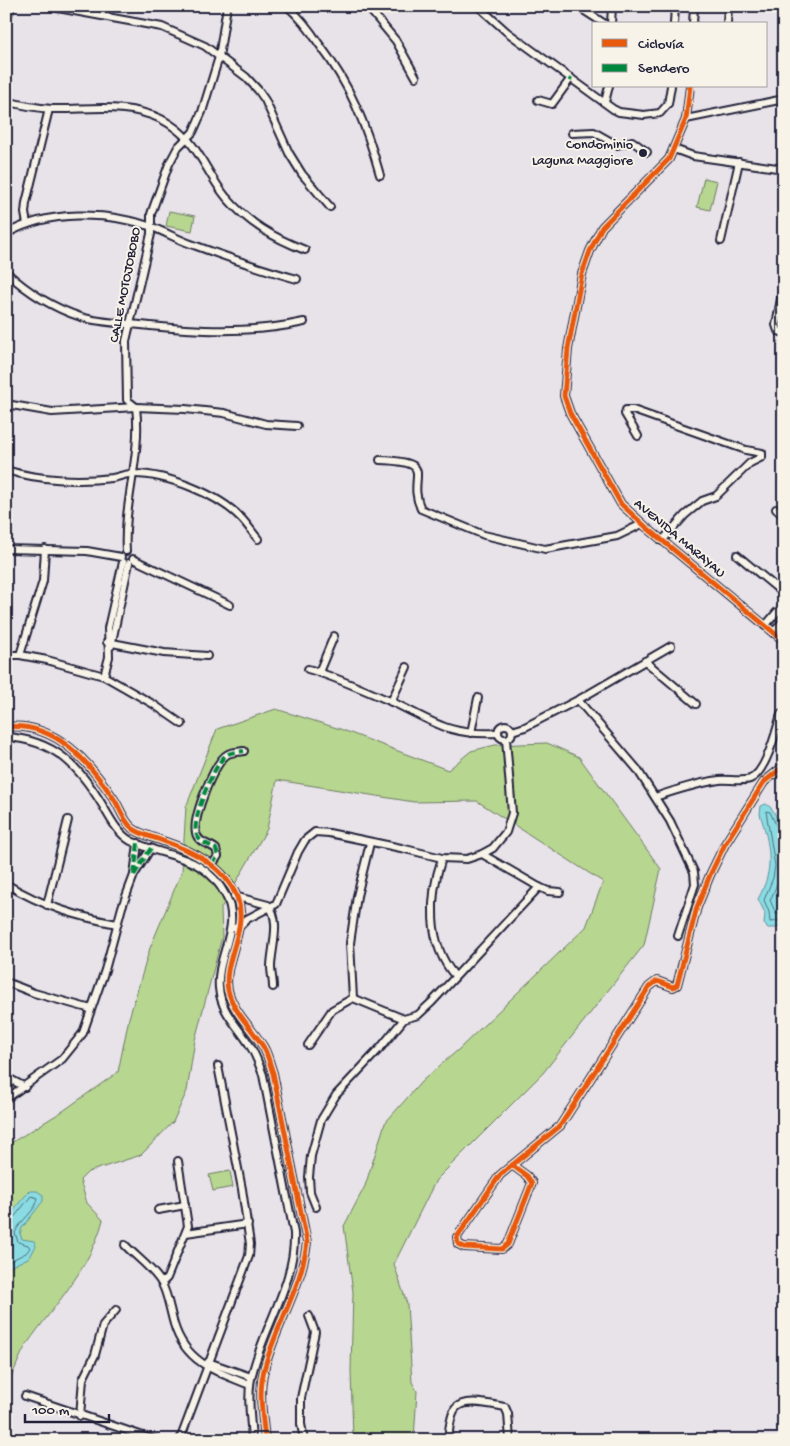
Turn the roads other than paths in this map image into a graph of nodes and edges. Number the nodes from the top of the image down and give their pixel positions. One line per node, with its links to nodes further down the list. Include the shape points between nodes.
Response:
1 (11, 6): 12 (street)
2 (47, 6): 18 (street, via 162,27 194,40)
3 (227, 6): 18 (street, CALLE MOTOJOBOBO)
4 (367, 6): 19 (street, via 396,41)
5 (478, 6): 20 (street, via 507,32)
6 (577, 6): 13 (street)
7 (612, 6): 14 (street)
8 (675, 6): 15 (street)
9 (694, 6): 16 (street)
10 (728, 6): 17 (street)
11 (290, 7): 36 (street, via 335,65 355,100)
12 (6, 22)
13 (602, 22)
14 (611, 22)
15 (674, 22)
16 (693, 22)
17 (727, 22)
18 (219, 57): 31 (street, CALLE MOTOJOBOBO, via 202,112); 37 (street, via 258,90 289,153)
19 (416, 77)
20 (572, 78): 25 (street, via 552,104); 27 (street)
21 (608, 88): 27 (street)
22 (671, 88): 27 (street, via 668,104 660,114 620,112)
23 (690, 88): 29 (street, AVENIDA MARAYAU)
24 (784, 99): 29 (street)
25 (538, 100)
26 (6, 101): 28 (street)
27 (605, 102)
28 (49, 108): 31 (street, via 128,108 162,120); 38 (street, via 26,203)
29 (686, 119): 32 (street, AVENIDA MARAYAU)
30 (572, 133): 33 (street, via 594,132 617,145 632,141)
31 (188, 138): 39 (street, CALLE MOTOJOBOBO, via 178,147 169,164 151,214); 42 (street, via 217,184 240,211 278,240)
32 (674, 149): 34 (street, via 694,156); 60 (street, AVENIDA MARAYAU, via 665,165 602,227 590,251 577,299 563,386 570,413 620,504)
33 (647, 152)
34 (739, 162): 35 (street); 41 (street)
35 (784, 170)
36 (380, 175)
37 (330, 207)
38 (27, 224): 39 (street, via 89,216 123,219); 40 (street)
39 (151, 227): 44 (street); 47 (street, CALLE MOTOJOBOBO)
40 (6, 234)
41 (721, 241)
42 (305, 250)
43 (6, 272): 47 (street, via 35,295 80,317)
44 (297, 279)
45 (784, 283): 48 (street, via 776,325 778,331)
46 (304, 322): 47 (street, via 275,329 241,331 195,331)
47 (130, 324): 50 (street, CALLE MOTOJOBOBO, via 126,341 126,383 128,400)
48 (784, 333)
49 (6, 404): 50 (street, via 52,412)
50 (136, 407): 51 (street, via 224,413 266,424); 57 (street, CALLE MOTOJOBOBO)
51 (297, 426)
52 (638, 436): 53 (street, via 625,414 626,410)
53 (746, 450): 55 (street, via 751,457); 55 (street, via 762,453 762,457)
54 (380, 460): 60 (street, via 405,461 414,466 418,472 416,499 421,509 493,537 545,549 616,536)
55 (750, 463): 62 (street, via 716,496 702,501 685,515)
56 (6, 470): 57 (street, via 24,476 82,479)
57 (134, 474): 61 (street, via 175,481 212,496 240,517); 65 (street, CALLE MOTOJOBOBO)
58 (776, 509): 59 (street)
59 (784, 516)
60 (642, 524): 62 (street, AVENIDA MARAYAU)
61 (258, 539)
62 (662, 541): 72 (street, AVENIDA MARAYAU)
63 (6, 549): 64 (street)
64 (45, 549): 67 (street, via 87,551); 79 (street, via 43,581)
65 (126, 551): 67 (street); 67 (street, via 132,554)
66 (737, 555): 68 (street)
67 (126, 560): 69 (street); 76 (street)
68 (784, 594)
69 (230, 606)
70 (784, 609): 72 (street)
71 (784, 620): 73 (street)
72 (765, 626): 73 (street, AVENIDA MARAYAU)
73 (773, 633): 75 (street, AVENIDA MARAYAU)
74 (334, 636): 84 (street)
75 (784, 641)
76 (109, 644): 80 (street); 85 (street)
77 (671, 646): 81 (street)
78 (6, 655): 79 (street)
79 (20, 655): 85 (street)
80 (207, 656)
81 (645, 661): 87 (street); 89 (street)
82 (407, 666): 88 (street)
83 (308, 670): 84 (street)
84 (319, 672): 88 (street)
85 (104, 676): 91 (street)
86 (478, 698): 94 (street)
87 (578, 700): 93 (street, via 525,728); 103 (street, via 637,769)
88 (391, 702): 94 (street, via 441,727)
89 (696, 704)
90 (781, 714): 103 (street, via 764,761 750,779 719,780)
91 (182, 724)
92 (6, 727): 100 (street, via 34,729 62,741 83,759)
93 (512, 731): 95 (street, via 504,725); 97 (street)
94 (471, 733): 95 (street)
95 (498, 733): 97 (street)
96 (6, 737): 101 (street, via 38,742 57,751 75,766)
97 (506, 739): 109 (street, via 512,813 506,832 493,848)
98 (244, 751): 111 (street, via 228,754 222,760 200,810 195,832 199,839 216,850 218,856)
99 (784, 766): 138 (street, via 764,782 725,844 697,907 677,985 652,983 560,1126)
100 (101, 782): 101 (street); 102 (street)
101 (92, 789): 104 (street)
102 (111, 795): 104 (street); 111 (street, via 128,824 140,833 192,852)
103 (655, 797): 123 (street, via 694,872 695,884)
104 (99, 800): 106 (street, via 119,830)
105 (68, 820): 118 (street)
106 (138, 843): 108 (street); 112 (street)
107 (370, 843): 110 (street); 119 (street, via 322,832 310,836 298,852 276,904); 127 (street, via 350,943)
108 (151, 848): 112 (street); 116 (street, via 198,864 211,874)
109 (482, 854): 110 (street, via 467,859); 114 (street)
110 (442, 858): 124 (street, via 434,880 433,922 441,954)
111 (212, 865): 117 (street)
112 (134, 875): 120 (street)
113 (6, 884): 118 (street)
114 (539, 887): 115 (street); 124 (street)
115 (560, 892)
116 (226, 895): 117 (street); 122 (street, via 231,915)
117 (237, 897): 119 (street); 121 (street)
118 (47, 905): 120 (street, via 79,917)
119 (271, 908): 121 (street, via 247,919); 126 (street)
120 (117, 924): 128 (street)
121 (240, 926): 122 (street); 135 (street, via 228,988 232,1002 265,1049)
122 (230, 929): 136 (street, via 218,977 220,998 260,1065)
123 (678, 936)
124 (455, 976): 129 (street, via 418,1015)
125 (6, 982): 128 (street)
126 (274, 986)
127 (353, 998): 129 (street); 130 (street, via 332,1010)
128 (91, 1009): 133 (street, via 83,1033 72,1048)
129 (404, 1019): 140 (street, via 336,1095 322,1120 311,1156 309,1177)
130 (308, 1045)
131 (218, 1066): 142 (street)
132 (6, 1077): 133 (street)
133 (25, 1086): 134 (street)
134 (6, 1099)
135 (286, 1138): 136 (street); 149 (street, via 307,1242 296,1287)
136 (276, 1141): 148 (street, via 295,1247)
137 (178, 1162): 139 (street)
138 (512, 1165): 138 (street, via 500,1175 457,1237 458,1244 502,1249 508,1244 532,1183)
139 (184, 1205): 141 (street); 143 (street, via 188,1226)
140 (316, 1207)
141 (158, 1210)
142 (248, 1224): 143 (street); 150 (street, via 249,1256)
143 (186, 1234): 145 (street)
144 (125, 1245): 145 (street)
145 (162, 1283): 150 (street, via 180,1341 192,1355)
146 (116, 1310): 156 (street, via 102,1325 83,1379)
147 (309, 1316): 161 (street, via 315,1332 301,1398)
148 (262, 1346): 149 (street); 151 (street)
149 (271, 1349): 154 (street, via 264,1372)
150 (208, 1365): 151 (street); 152 (street); 158 (street)
151 (251, 1377): 152 (street)
152 (250, 1385): 155 (street)
153 (25, 1396): 156 (street)
154 (261, 1408): 155 (street); 160 (street)
155 (250, 1409): 159 (street)
156 (80, 1416): 157 (street)
157 (155, 1440)
158 (180, 1440)
159 (252, 1440)
160 (265, 1440)
161 (304, 1440)
162 (448, 1440): 163 (street, via 454,1410 465,1403 505,1407)
163 (510, 1440)

